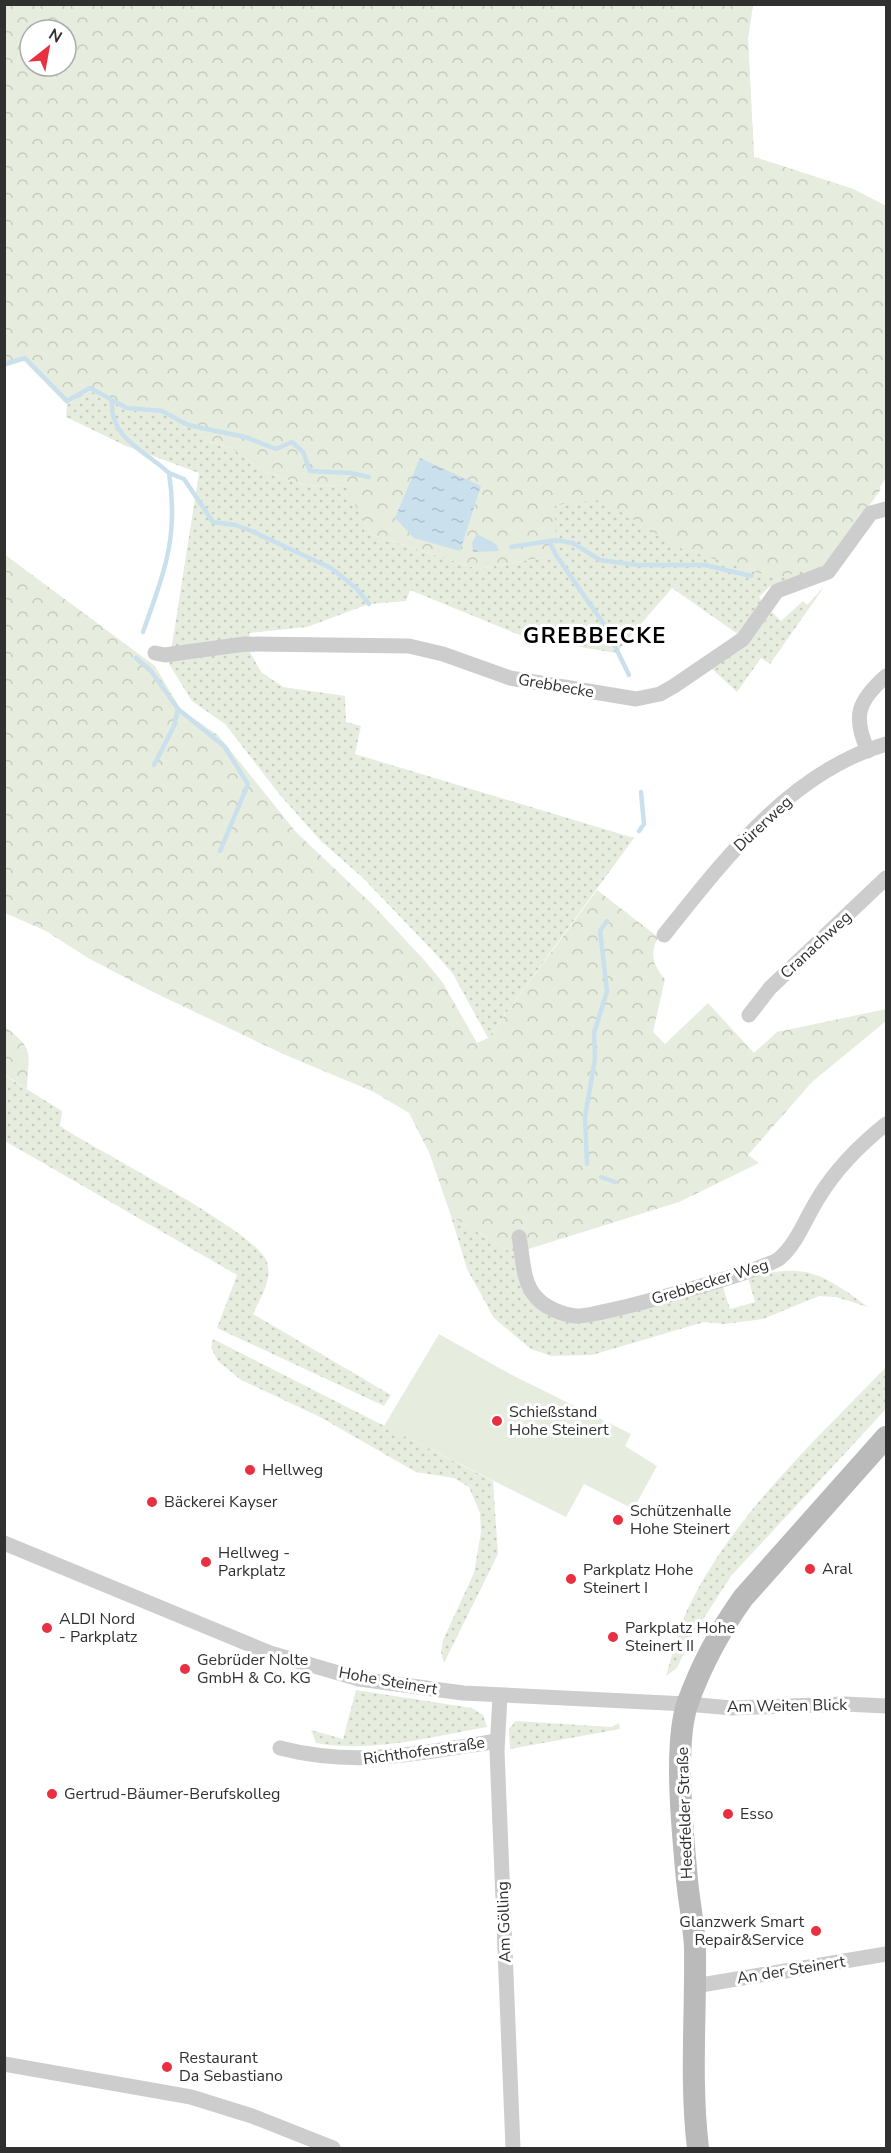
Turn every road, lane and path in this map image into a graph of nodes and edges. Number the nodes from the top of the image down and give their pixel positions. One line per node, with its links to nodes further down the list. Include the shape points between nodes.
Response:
1 (886, 509): 2 (street, Grebbecke, via 871,513 828,572 777,591 743,639 674,686 647,698 510,678 410,646 245,644)
2 (155, 653)
3 (886, 676): 5 (street, via 864,700 859,713 860,732)
4 (886, 744): 5 (street, Dürerweg)
5 (868, 750): 7 (street, Dürerweg, via 822,775 771,813 727,858)
6 (886, 878): 8 (street, Cranachweg, via 770,988)
7 (664, 935)
8 (749, 1015)
9 (886, 1124): 10 (street, Grebbecker Weg, via 842,1167 820,1195 797,1238 774,1263 620,1310 576,1316 556,1311 536,1298 527,1281)
10 (519, 1237)
11 (886, 1437): 14 (main road, Heedfelder Straße, via 743,1598 724,1627)
12 (4, 1543): 13 (street, Hohe Steinert, via 270,1653 359,1679)
13 (500, 1696): 14 (street, Hohe Steinert); 16 (street, Am Gölling)
14 (687, 1704): 15 (street, Am Weiten Blick, via 732,1708); 19 (main road, Heedfelder Straße, via 682,1745 683,1834 695,1945)
15 (886, 1706)
16 (497, 1741): 17 (street, Richthofenstraße, via 363,1760 327,1758); 22 (street, Am Gölling)
17 (280, 1748)
18 (886, 1954): 19 (street, An der Steinert)
19 (695, 1986): 23 (main road, Heedfelder Straße, via 694,2114)
20 (4, 2064): 21 (street, via 191,2097)
21 (333, 2148)
22 (513, 2148)
23 (698, 2148)

